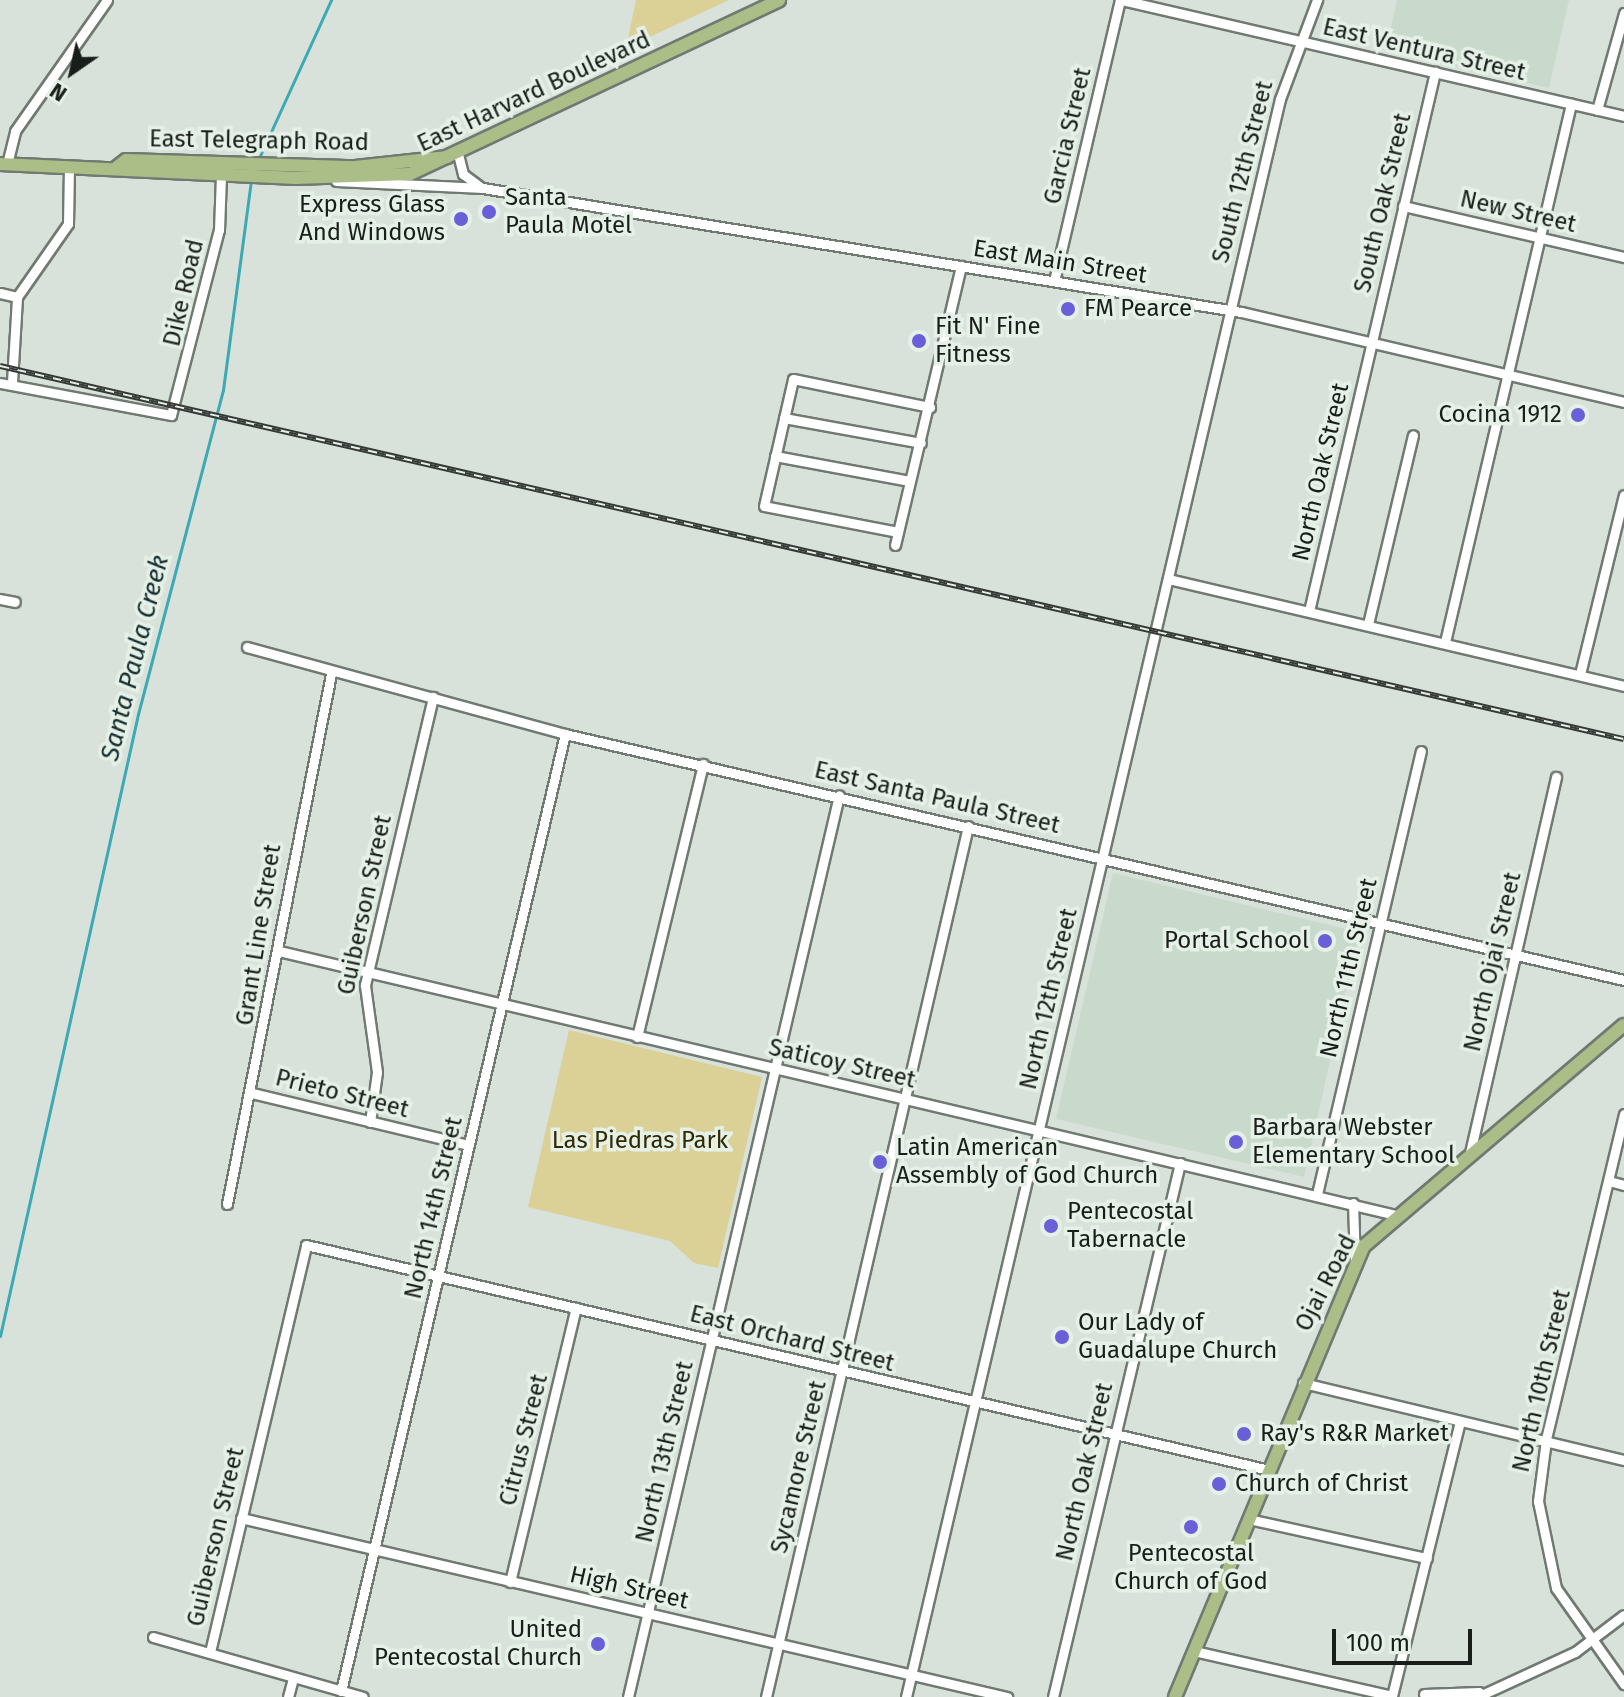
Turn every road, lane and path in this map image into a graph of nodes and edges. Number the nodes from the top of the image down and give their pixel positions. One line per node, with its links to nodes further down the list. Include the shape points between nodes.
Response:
1 (107, 0): 13 (street, via 15,131)
2 (779, 0): 12 (main road, East Harvard Boulevard)
3 (1121, 0): 5 (street, East Ventura Street); 23 (street, Garcia Street)
4 (1317, 0): 7 (street, South 12th Street)
5 (1134, 1): 7 (street, East Ventura Street)
6 (1624, 13): 10 (street)
7 (1305, 43): 8 (street, East Ventura Street); 26 (street, South 12th Street, via 1284,84)
8 (1435, 72): 9 (street, East Ventura Street); 19 (street, South Oak Street)
9 (1571, 104): 10 (street, East Ventura Street); 20 (street)
10 (1597, 110): 11 (street, East Ventura Street)
11 (1624, 116)
12 (454, 155): 16 (main road, East Harvard Boulevard, via 401,176); 18 (street, via 463,174)
13 (3, 164): 14 (main road, East Telegraph Road)
14 (69, 166): 15 (main road, East Telegraph Road, via 117,167 127,174); 25 (street, via 68,224)
15 (228, 172): 16 (main road, East Telegraph Road); 29 (street, Dike Road, via 219,230 171,415)
16 (297, 172): 17 (street, East Telegraph Road)
17 (420, 186): 18 (street, East Main Street)
18 (483, 188): 22 (street, East Main Street)
19 (1403, 206): 20 (street, New Street); 27 (street, South Oak Street)
20 (1540, 238): 21 (street, New Street); 28 (street)
21 (1624, 257)
22 (961, 266): 23 (street, East Main Street); 32 (street)
23 (1054, 281): 26 (street, East Main Street)
24 (0, 293): 25 (street)
25 (17, 297): 29 (street)
26 (1230, 311): 27 (street, East Main Street); 41 (street, North 12th Street)
27 (1371, 343): 28 (street, East Main Street); 44 (street, North Oak Street)
28 (1507, 375): 31 (street, East Main Street); 46 (street)
29 (12, 382): 30 (street)
30 (0, 383)
31 (1624, 402)
32 (930, 407): 33 (street, via 793,379); 35 (street)
33 (784, 418): 35 (street); 36 (street)
34 (1413, 435): 45 (street)
35 (921, 443): 37 (street)
36 (775, 456): 37 (street); 39 (street, via 764,506)
37 (910, 481): 39 (street)
38 (1624, 495): 49 (street)
39 (898, 532): 40 (street)
40 (895, 545)
41 (1168, 579): 44 (street); 58 (street, North 12th Street)
42 (0, 599): 43 (street)
43 (15, 602)
44 (1309, 611): 45 (street)
45 (1368, 624): 46 (street)
46 (1445, 642): 49 (street)
47 (247, 647): 48 (street, East Santa Paula Street, via 323,663)
48 (331, 674): 51 (street, East Santa Paula Street); 60 (street, Grant Line Street)
49 (1580, 674): 50 (street)
50 (1624, 686)
51 (433, 697): 52 (street, East Santa Paula Street); 62 (street, Guiberson Street)
52 (565, 734): 54 (street, East Santa Paula Street); 64 (street, North 14th Street)
53 (1421, 751): 59 (street, North 11th Street)
54 (703, 764): 56 (street, East Santa Paula Street); 66 (street)
55 (1556, 777): 61 (street, North Ojai Street)
56 (839, 795): 57 (street, East Santa Paula Street); 67 (street, North 13th Street)
57 (968, 826): 58 (street, East Santa Paula Street); 69 (street, Sycamore Street)
58 (1102, 858): 59 (street, East Santa Paula Street); 72 (street, North 12th Street)
59 (1379, 923): 61 (street, East Santa Paula Street); 78 (street, North 11th Street)
60 (279, 951): 62 (street, Saticoy Street); 68 (street, Grant Line Street)
61 (1516, 955): 63 (street, East Santa Paula Street); 74 (street, North Ojai Street)
62 (368, 972): 64 (street, Saticoy Street); 71 (street, Guiberson Street, via 362,1006 377,1072)
63 (1624, 980)
64 (502, 1005): 66 (street, Saticoy Street); 73 (street, North 14th Street)
65 (1621, 1031): 74 (main road, Ojai Road)
66 (637, 1037): 67 (street, Saticoy Street)
67 (776, 1069): 69 (street, Saticoy Street); 86 (street, North 13th Street)
68 (252, 1093): 71 (street, Prieto Street); 80 (street, Grant Line Street)
69 (906, 1098): 72 (street, Saticoy Street); 87 (street, Sycamore Street)
70 (1624, 1114): 76 (street, North 10th Street)
71 (370, 1122): 73 (street, Prieto Street)
72 (1038, 1131): 75 (street, Saticoy Street); 89 (street, North 12th Street)
73 (469, 1145): 84 (street, North 14th Street)
74 (1469, 1157): 81 (main road, Ojai Road)
75 (1180, 1163): 78 (street, Saticoy Street); 91 (street, North Oak Street)
76 (1609, 1181): 77 (street); 92 (street, North 10th Street)
77 (1624, 1185)
78 (1317, 1194): 79 (street, Saticoy Street)
79 (1353, 1203): 81 (street, Saticoy Street); 83 (street)
80 (227, 1204)
81 (1396, 1215): 83 (main road, Ojai Road)
82 (306, 1245): 84 (street, East Orchard Street); 95 (street, Guiberson Street)
83 (1355, 1262): 88 (main road, Ojai Road)
84 (439, 1275): 85 (street, East Orchard Street); 97 (street, North 14th Street)
85 (576, 1308): 86 (street, East Orchard Street); 99 (street, Citrus Street)
86 (711, 1340): 87 (street, East Orchard Street); 100 (street, North 13th Street)
87 (842, 1372): 89 (street, East Orchard Street); 104 (street, Sycamore Street)
88 (1303, 1383): 90 (street); 94 (main road, Ojai Road)
89 (975, 1403): 91 (street, East Orchard Street); 107 (street, North 12th Street)
90 (1460, 1421): 92 (street); 98 (street)
91 (1114, 1434): 94 (street, East Orchard Street); 119 (street, North Oak Street)
92 (1546, 1440): 93 (street); 103 (street, North 10th Street, via 1541,1539 1561,1596)
93 (1624, 1460)
94 (1269, 1470): 96 (main road, Ojai Road)
95 (241, 1518): 97 (street, High Street); 106 (street, Guiberson Street)
96 (1249, 1519): 98 (street); 105 (main road, Ojai Road)
97 (376, 1549): 99 (street, High Street); 110 (street, North 14th Street)
98 (1427, 1558): 105 (street, via 1392,1696)
99 (510, 1582): 100 (street, High Street)
100 (647, 1613): 104 (street, High Street); 115 (street, North 13th Street)
101 (1622, 1622): 103 (street)
102 (153, 1637): 106 (street)
103 (1593, 1642): 109 (street, North 10th Street); 112 (street)
104 (779, 1644): 107 (street, High Street); 116 (street, Sycamore Street)
105 (1194, 1651): 120 (main road, Ojai Road)
106 (210, 1652): 108 (street)
107 (911, 1675): 117 (street, North 12th Street); 118 (street, High Street)
108 (293, 1678): 110 (street); 113 (street)
109 (1624, 1684)
110 (341, 1691): 114 (street)
111 (1424, 1694): 112 (street)
112 (1478, 1694)
113 (288, 1697)
114 (363, 1697)
115 (628, 1697)
116 (766, 1697)
117 (906, 1697)
118 (1007, 1697)
119 (1053, 1697)
120 (1175, 1697)

